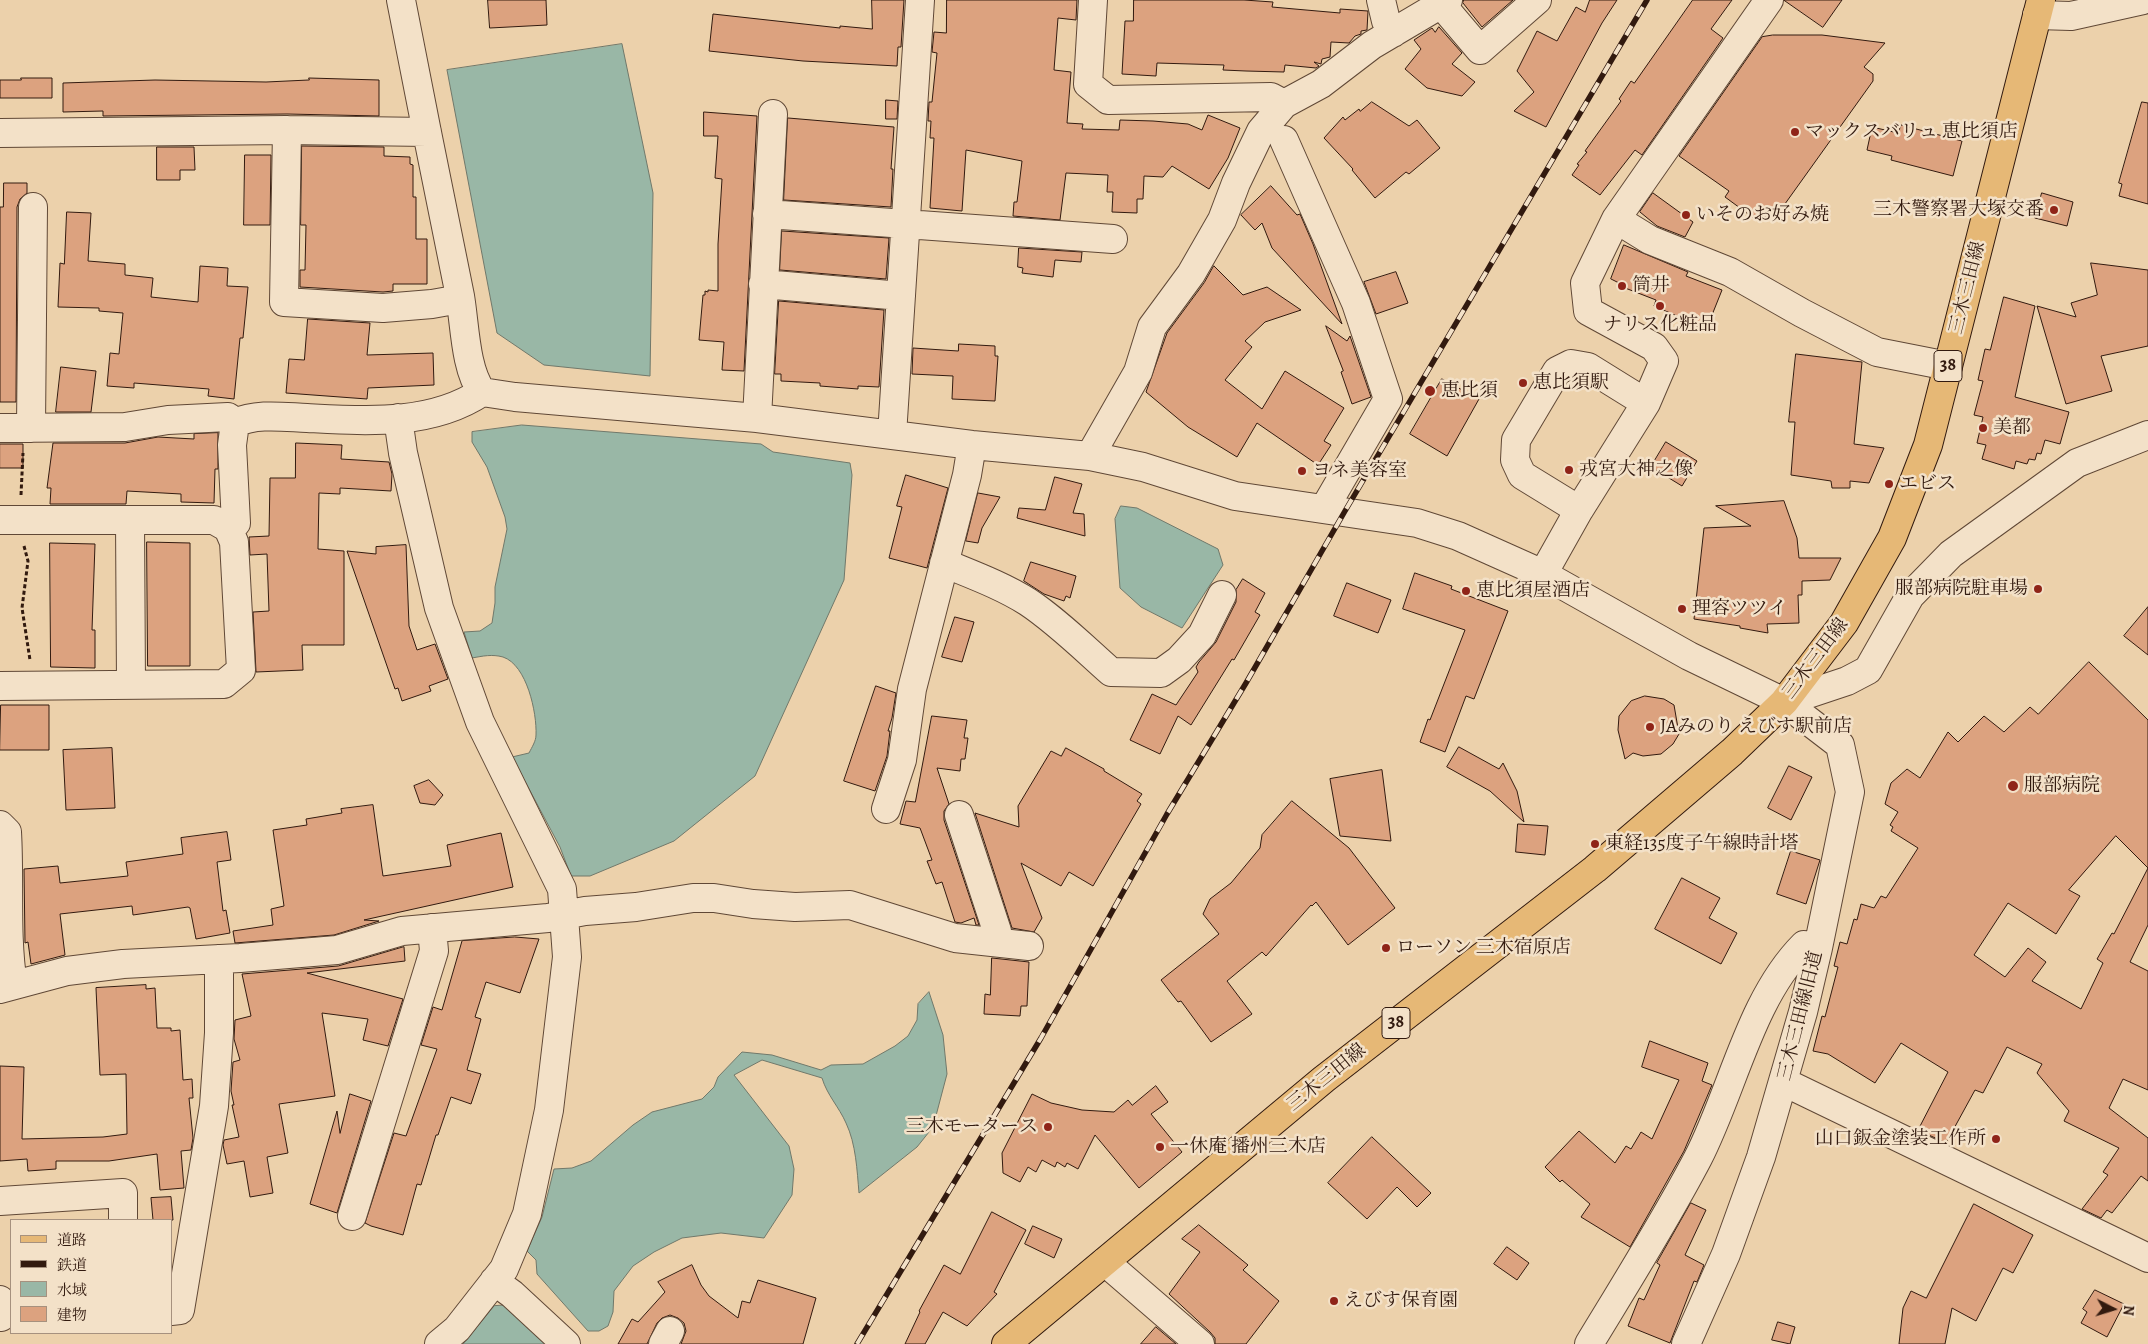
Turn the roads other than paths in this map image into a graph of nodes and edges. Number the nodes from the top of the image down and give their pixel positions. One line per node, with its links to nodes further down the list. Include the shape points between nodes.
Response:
1 (401, 0): 14 (street)
2 (920, 0): 20 (street)
3 (1094, 0): 11 (street, via 1088,84 1108,100 1271,97)
4 (1381, 0): 10 (street)
5 (1537, 0): 8 (street, via 1480,50)
6 (1770, 0): 19 (street)
7 (2143, 0): 9 (street, via 2072,16)
8 (1444, 2): 10 (street)
9 (2039, 8): 25 (main road, 三木三田線 / 38)
10 (1393, 33): 11 (street, via 1321,84)
11 (1284, 104): 35 (street, via 1261,131 1222,220 1191,274 1152,327 1138,372)
12 (773, 114): 18 (street)
13 (286, 130): 14 (street); 15 (street); 24 (street, via 284,302 383,308)
14 (427, 132): 24 (street)
15 (0, 133)
16 (1284, 140): 36 (street, via 1356,304 1388,399)
17 (33, 207): 31 (street)
18 (767, 214): 20 (street); 22 (street)
19 (1616, 219): 25 (street, via 1650,240 1730,272 1877,352); 27 (street, via 1585,283 1588,311 1654,347 1664,362)
20 (906, 224): 21 (street); 23 (street)
21 (1113, 239)
22 (763, 284): 23 (street); 29 (street)
23 (901, 296): 33 (street)
24 (460, 299): 26 (street, via 475,382)
25 (1948, 366): 46 (main road, 三木三田線 / 38, via 1928,445 1892,538 1844,623)
26 (482, 392): 28 (street, via 457,407 420,417); 29 (street, 三木三田線旧道)
27 (1646, 402): 37 (street); 37 (street, via 1588,367 1571,364 1557,371 1516,440 1515,460 1522,475)
28 (398, 418): 30 (street, via 352,421 274,416 247,417); 50 (street, via 402,453 440,608 480,722 562,889)
29 (757, 418): 33 (street, 三木三田線旧道)
30 (235, 423): 31 (street, via 228,417 168,420 125,427); 40 (street, via 232,445 236,522)
31 (19, 428)
32 (2148, 434): 46 (street, via 2077,463 1951,554 1910,596 1868,670 1847,681)
33 (892, 435): 34 (street, 三木三田線旧道)
34 (972, 445): 35 (street, 三木三田線旧道); 41 (street)
35 (1090, 456): 36 (street, 三木三田線旧道, via 1142,467 1235,496)
36 (1324, 509): 42 (street, 三木三田線旧道, via 1417,523 1458,536)
37 (1579, 510): 42 (street)
38 (10, 520): 39 (street)
39 (130, 520): 40 (street, via 214,520); 44 (street)
40 (228, 528): 44 (street, via 234,542 241,670 224,684)
41 (944, 563): 43 (street, via 1028,602 1111,672 1161,673 1202,635); 47 (street, via 912,689 902,760)
42 (1543, 574): 46 (street, 三木三田線旧道, via 1689,656)
43 (1222, 595)
44 (131, 685): 45 (street)
45 (0, 686)
46 (1784, 702): 54 (street, 三木三田線旧道, via 1840,745 1850,792); 62 (main road, 三木三田線 / 38, via 1732,752 1595,869 1324,1079)
47 (886, 809)
48 (959, 815): 52 (street, via 997,931)
49 (0, 825): 56 (street, via 7,832 9,866)
50 (564, 914): 51 (street); 52 (street, via 693,898 795,907 850,905 955,938); 63 (street, via 567,957 549,1110 527,1214 504,1269)
51 (432, 928): 55 (street, via 402,930 337,950); 59 (street, via 434,951)
52 (997, 942): 53 (street)
53 (1029, 946)
54 (1818, 948): 57 (street, 三木三田線旧道); 69 (street, via 1804,945 1791,958 1767,994 1699,1157)
55 (219, 958): 56 (street, via 67,971); 64 (street, via 219,1033 214,1106 180,1310)
56 (7, 987)
57 (1784, 1082): 61 (street); 70 (street, 三木三田線旧道, via 1726,1254)
58 (0, 1201): 60 (street, via 123,1193)
59 (352, 1216)
60 (123, 1219)
61 (2148, 1258)
62 (1105, 1262): 67 (main road, 三木三田線 / 38); 68 (street)
63 (494, 1281): 65 (street, via 456,1330); 66 (street)
64 (172, 1311)
65 (438, 1344)
66 (566, 1344)
67 (1006, 1344)
68 (1200, 1344)
69 (1589, 1344)
70 (1686, 1344)

